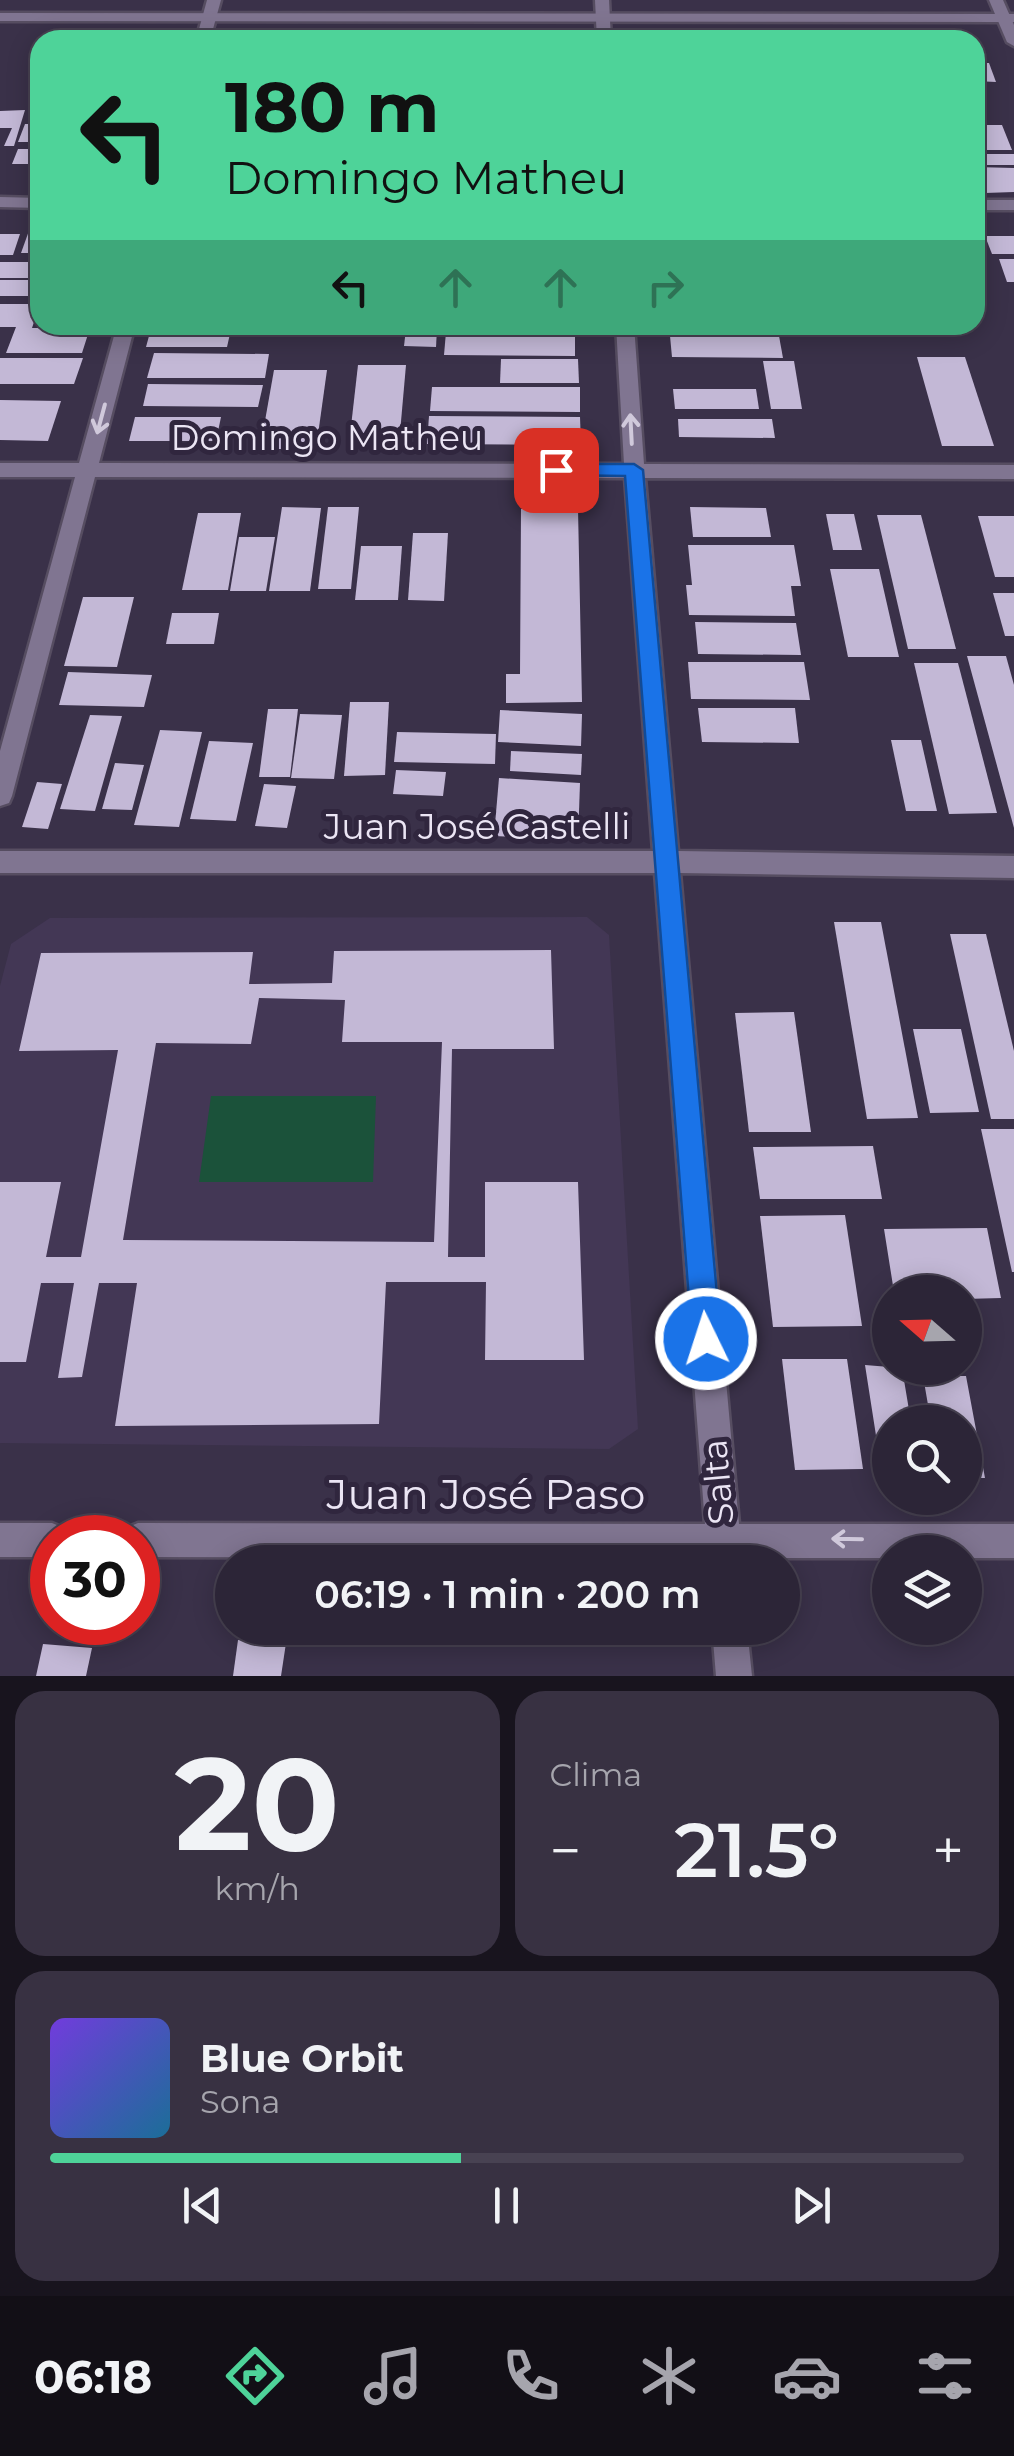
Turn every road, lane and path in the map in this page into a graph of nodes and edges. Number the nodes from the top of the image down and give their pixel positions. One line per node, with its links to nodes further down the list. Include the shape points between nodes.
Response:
1 (214, 0): 6 (street)
2 (602, 0): 7 (street)
3 (996, 0): 5 (street)
4 (0, 17): 6 (street)
5 (1011, 28): 7 (street)
6 (206, 29): 7 (street); 8 (street)
7 (604, 29)
8 (103, 30)
9 (0, 31): 10 (street)
10 (30, 31)
11 (0, 202): 12 (street)
12 (30, 202)
13 (985, 205): 14 (street)
14 (1014, 205)
15 (123, 335): 19 (street, one-way to 19)
16 (626, 335): 18 (street, Salta, one-way to 16)
17 (0, 470): 19 (street, Domingo Matheu)
18 (634, 470): 19 (street, Domingo Matheu); 20 (street, Domingo Matheu); 23 (street, Salta)
19 (87, 471): 21 (street)
20 (1014, 472)
21 (0, 796)
22 (0, 862): 23 (street, Juan José Castelli)
23 (668, 862): 24 (street, Juan José Castelli); 30 (street, Salta)
24 (1014, 867)
25 (0, 1540): 26 (street)
26 (30, 1540)
27 (160, 1540): 29 (street, Juan José Paso)
28 (1014, 1541): 31 (street, Juan José Paso, one-way to 31)
29 (431, 1545)
30 (724, 1545)
31 (800, 1548)
32 (731, 1645): 33 (street)
33 (734, 1676)

